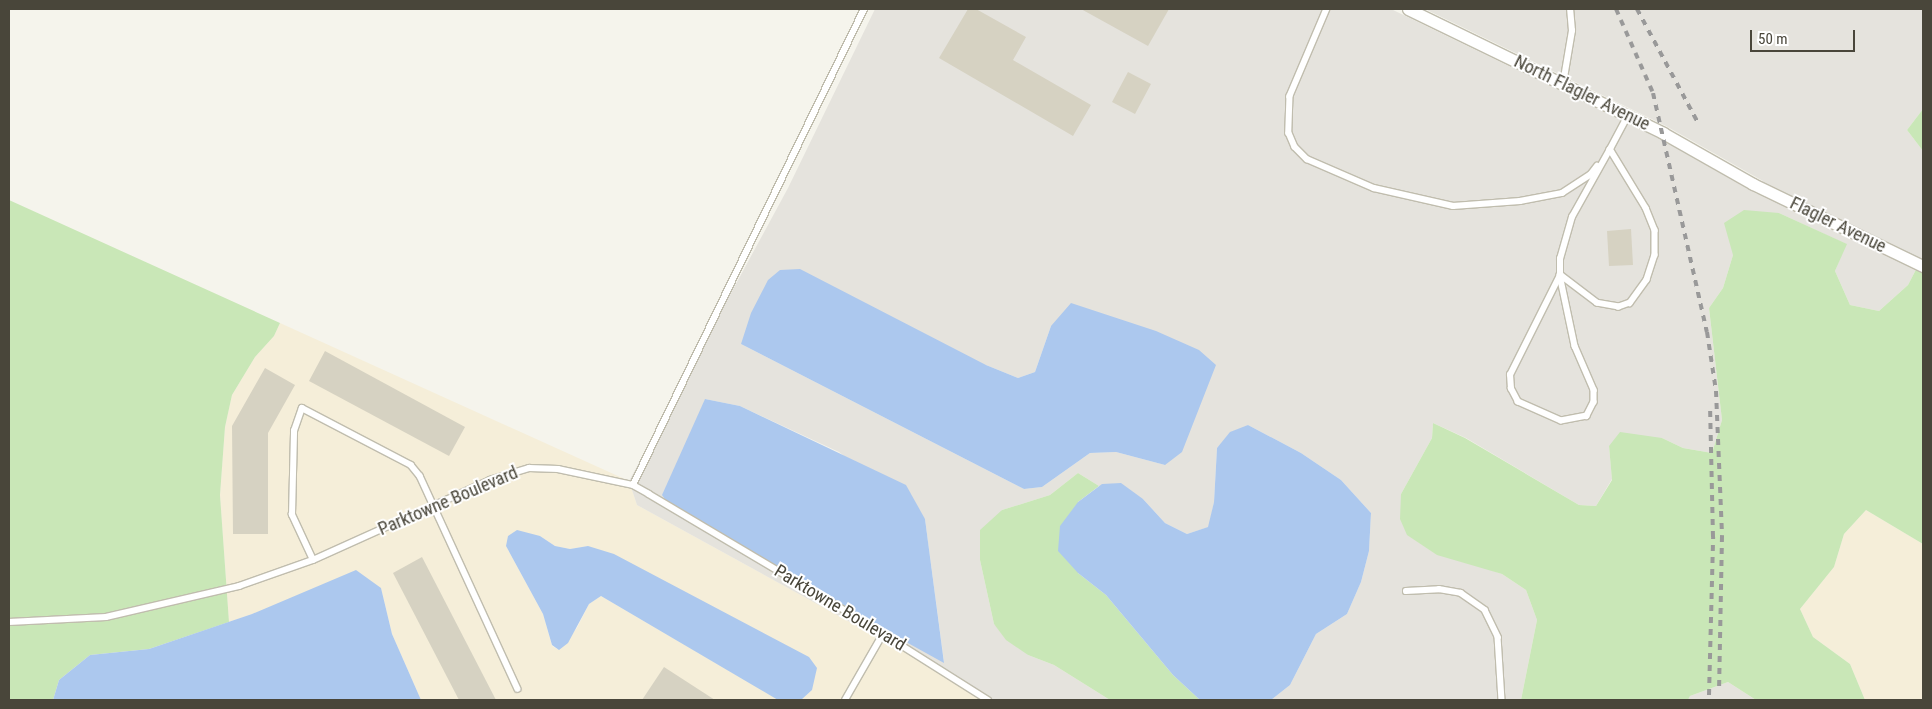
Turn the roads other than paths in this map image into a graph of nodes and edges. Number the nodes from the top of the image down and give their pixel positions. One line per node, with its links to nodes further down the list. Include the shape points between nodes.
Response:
1 (864, 9): 11 (lane)
2 (1327, 9): 7 (lane, via 1290,96 1289,133 1307,159 1374,188 1453,206 1520,201 1562,193 1591,174)
3 (1408, 9): 5 (street, North Flagler Avenue)
4 (1570, 9): 5 (lane, via 1572,40)
5 (1563, 84): 6 (street, North Flagler Avenue)
6 (1628, 116): 7 (lane); 8 (street, North Flagler Avenue)
7 (1610, 149): 10 (lane, via 1572,217 1560,259); 10 (lane, via 1656,230 1655,255 1647,280 1630,303 1618,307 1597,303)
8 (1753, 184): 9 (street, Flagler Avenue)
9 (1923, 266)
10 (1560, 275): 10 (lane, via 1510,375 1518,402 1561,421 1587,416 1594,402 1594,390 1575,346)
11 (633, 485): 12 (lane, Parktowne Boulevard, via 558,469 529,468 490,480); 16 (lane, Parktowne Boulevard)
12 (435, 505): 13 (lane, Parktowne Boulevard); 13 (lane, via 412,465 302,408 294,431 292,515); 17 (lane)
13 (313, 560): 15 (lane, Parktowne Boulevard, via 239,586 106,617)
14 (1406, 591): 20 (lane, via 1439,589 1461,593 1485,610 1498,637)
15 (9, 622)
16 (883, 634): 18 (lane); 19 (lane, Parktowne Boulevard)
17 (518, 689)
18 (845, 700)
19 (988, 700)
20 (1502, 700)

